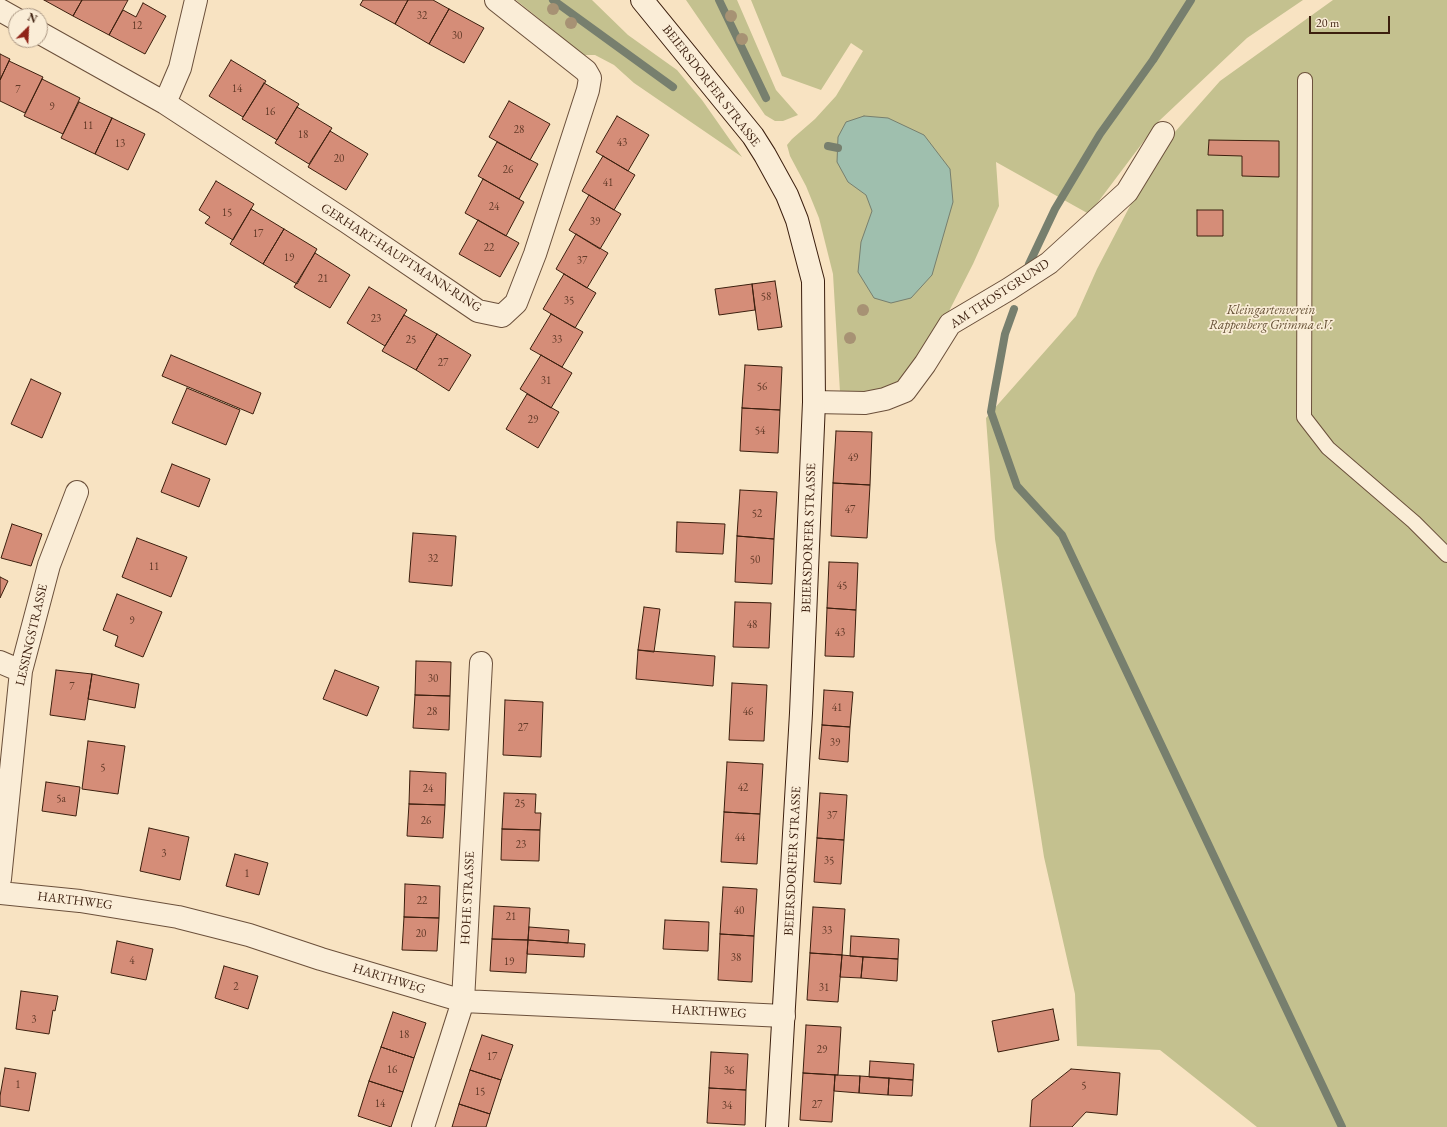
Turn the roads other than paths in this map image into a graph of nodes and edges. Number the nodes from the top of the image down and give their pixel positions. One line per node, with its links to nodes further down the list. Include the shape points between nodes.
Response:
1 (196, 0): 6 (street, via 180,68)
2 (496, 0): 6 (street, GERHART-HAUPTMANN-RING, via 586,71 590,78 535,254 516,303 502,316 478,311)
3 (642, 0): 8 (street, BEIERSDORFER STRASSE, via 753,136 797,220 813,281)
4 (48, 37): 6 (street, GERHART-HAUPTMANN-RING)
5 (1305, 80): 10 (lane, via 1304,417 1328,448 1414,522)
6 (165, 103)
7 (1163, 133): 8 (street, AM THOSTGRUND, via 1127,192 1049,263 950,324 905,391 865,403)
8 (814, 402): 17 (street, BEIERSDORFER STRASSE, via 802,705)
9 (77, 492): 13 (street, LESSINGSTRASSE, via 49,565)
10 (1447, 555)
11 (0, 662): 13 (street)
12 (481, 663): 16 (street, HOHE STRASSE)
13 (20, 671): 14 (street, LESSINGSTRASSE)
14 (0, 879)
15 (0, 893): 16 (street, HARTHWEG, via 80,901 178,916 249,935)
16 (462, 1001): 17 (street, HARTHWEG); 18 (street, HOHE STRASSE)
17 (784, 1016): 19 (street, BEIERSDORFER STRASSE)
18 (423, 1127)
19 (777, 1127)

